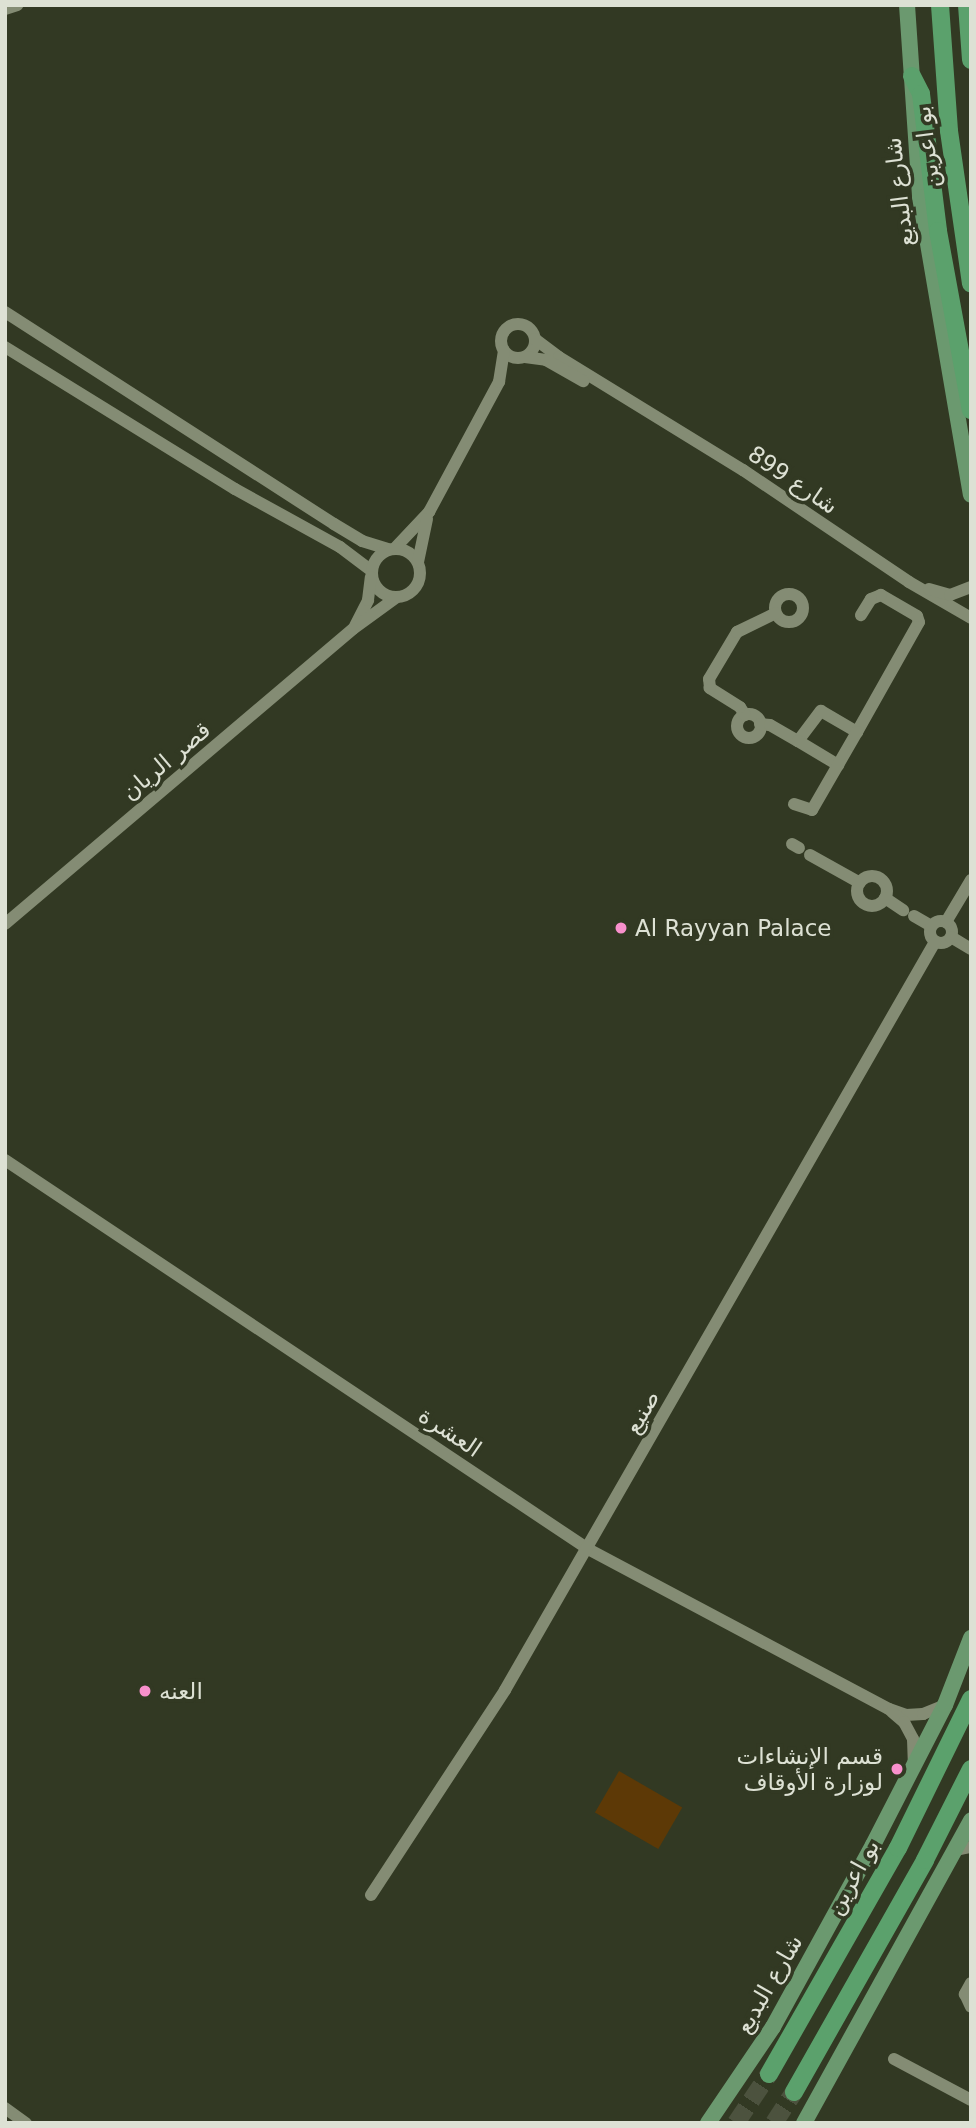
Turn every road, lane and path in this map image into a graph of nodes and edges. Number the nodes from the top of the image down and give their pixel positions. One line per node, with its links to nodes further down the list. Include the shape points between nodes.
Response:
1 (17, 5): 5 (street)
2 (907, 5): 7 (main road, شارع البديع)
3 (940, 5): 8 (highway, بو اعرين, via 949,131)
4 (967, 5): 6 (highway)
5 (5, 9)
6 (971, 60)
7 (912, 76): 15 (highway, via 921,94 938,231); 17 (main road, شارع البديع, via 920,197)
8 (971, 283)
9 (5, 312): 19 (street, via 334,524 362,541)
10 (535, 339): 12 (street, via 525,326 513,325 502,336); 13 (street); 16 (street, شارع 899)
11 (5, 347): 21 (street, via 224,482 340,547)
12 (504, 351): 13 (street); 14 (street)
13 (524, 357): 14 (street); 16 (street, شارع 899, via 546,360)
14 (499, 382): 18 (street)
15 (971, 410)
16 (652, 416): 22 (street, شارع 899, via 743,470)
17 (971, 495)
18 (429, 512): 19 (street); 20 (street)
19 (392, 549): 20 (street, via 409,552); 21 (street, via 379,555)
20 (418, 562): 24 (street, via 417,585)
21 (371, 572): 24 (street, via 383,593); 28 (street, قصر الريان, via 368,600)
22 (909, 582): 23 (street, شارع 899, via 950,595); 27 (street, شارع 899)
23 (971, 587)
24 (397, 597): 28 (street, قصر الريان)
25 (776, 613): 29 (street, via 737,632 709,679 713,691)
26 (861, 615): 31 (street, via 871,599 881,595 919,622)
27 (971, 618)
28 (353, 629): 40 (street, قصر الريان)
29 (745, 715): 30 (street, via 753,715); 30 (street, via 737,724 744,737 758,734)
30 (760, 724): 32 (street, via 770,724)
31 (857, 732): 32 (street, via 819,711); 33 (street)
32 (798, 741): 33 (street)
33 (838, 765): 34 (street, via 812,810)
34 (794, 804)
35 (800, 849): 37 (street)
36 (971, 880): 39 (street)
37 (860, 883): 38 (street, via 869,877 880,878 887,887); 38 (street, via 858,896 868,905)
38 (885, 898): 41 (street)
39 (946, 922): 41 (street); 42 (street)
40 (5, 924)
41 (931, 926): 43 (street)
42 (951, 937): 43 (street); 44 (street)
43 (935, 942): 46 (street, صنيع)
44 (971, 949)
45 (5, 1160): 46 (street, العشرة)
46 (588, 1549): 50 (street, العشرة); 55 (street, صنيع, via 505,1690)
47 (971, 1638): 49 (main road, شارع البديع)
48 (971, 1699): 59 (highway, بو اعرين, via 898,1848)
49 (945, 1705): 50 (street, العشرة, via 923,1714); 51 (main road, شارع البديع)
50 (889, 1709): 51 (street, العشرة, via 904,1722 913,1739)
51 (914, 1766): 64 (main road, شارع البديع, via 772,2027)
52 (971, 1769): 60 (highway)
53 (971, 1819): 54 (main road)
54 (963, 1848): 65 (main road)
55 (371, 1895)
56 (971, 1983): 57 (street, via 965,1994)
57 (971, 2007)
58 (894, 2059): 61 (street)
59 (769, 2074)
60 (794, 2092)
61 (971, 2100)
62 (5, 2108): 63 (street)
63 (26, 2123)
64 (708, 2123)
65 (804, 2123)

